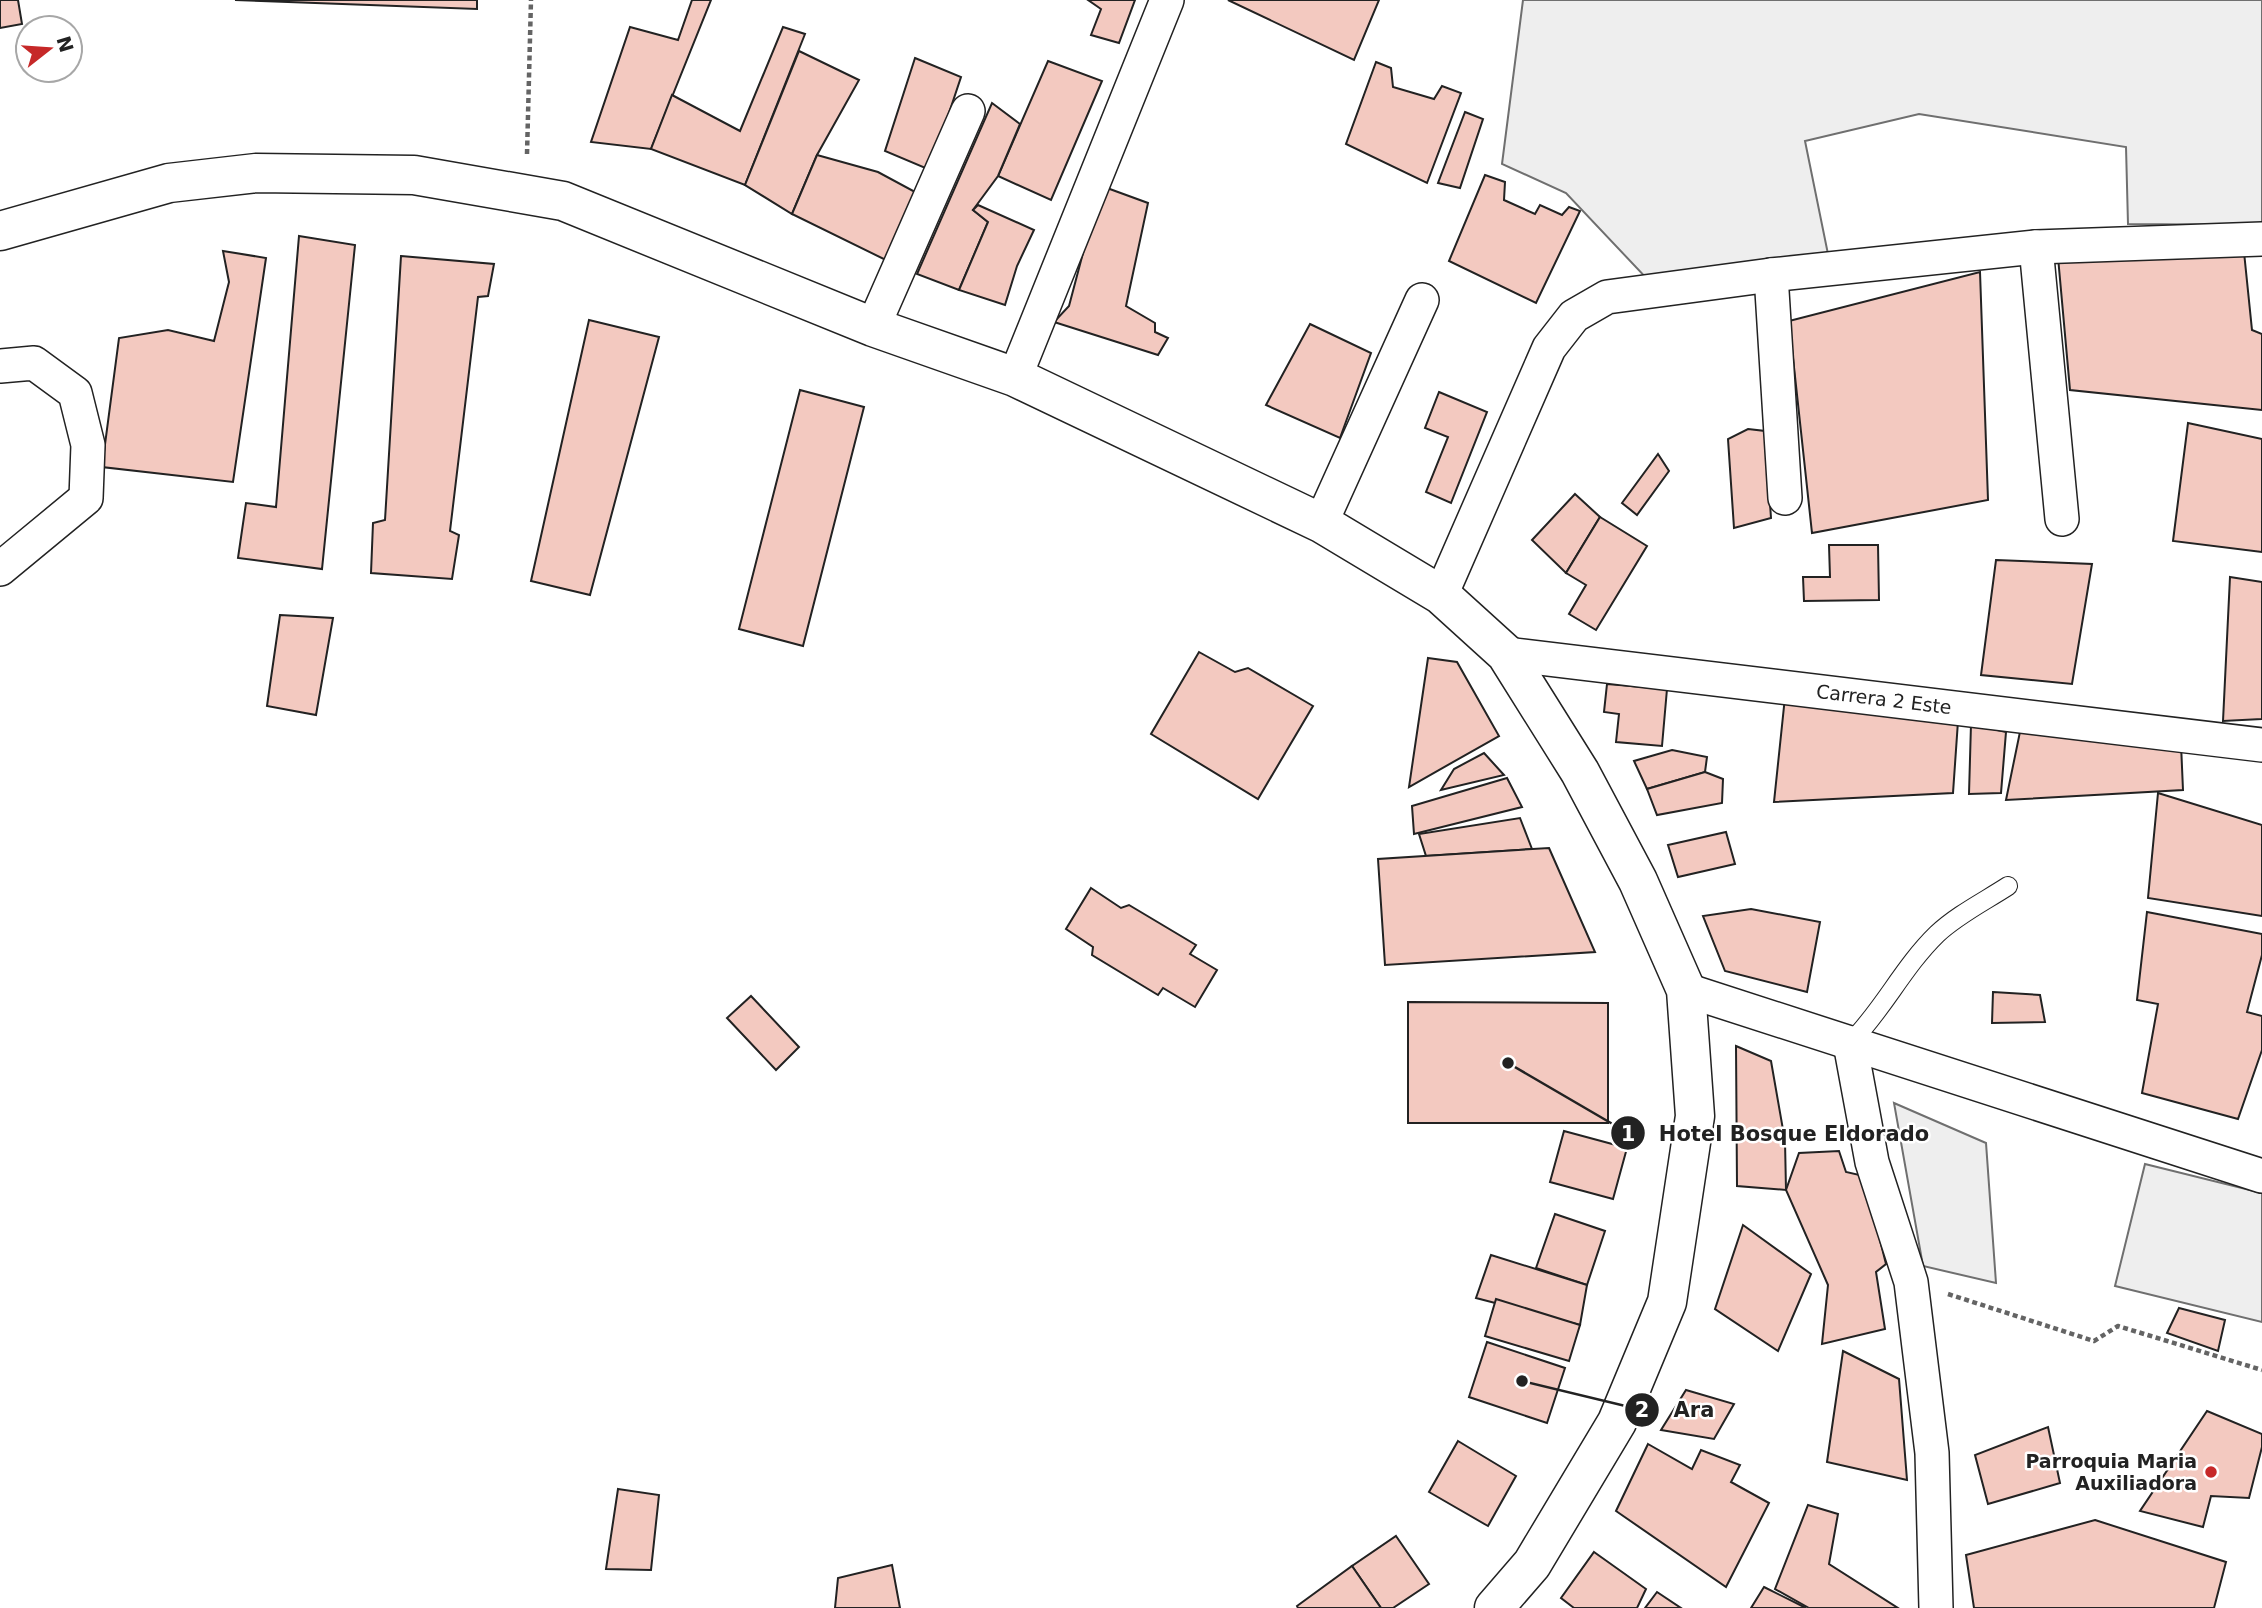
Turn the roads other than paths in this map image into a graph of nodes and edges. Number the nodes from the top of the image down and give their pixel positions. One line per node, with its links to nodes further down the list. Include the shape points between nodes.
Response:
1 (1167, 0): 10 (street)
2 (968, 111): 8 (street)
3 (0, 231): 8 (main road, via 169,183 256,173 414,175 563,201)
4 (2262, 239): 5 (street)
5 (2036, 247): 6 (street); 12 (street)
6 (1771, 275): 11 (street); 15 (street, via 1607,297 1574,316 1549,348)
7 (1422, 300): 13 (street)
8 (873, 327): 10 (main road)
9 (0, 366): 14 (street, via 34,363 75,393 88,446 86,498)
10 (1015, 377): 13 (main road)
11 (1785, 498)
12 (2062, 519)
13 (1321, 523): 15 (main road)
14 (0, 569)
15 (1441, 595): 16 (main road)
16 (1506, 654): 17 (street, Carrera 2 Este); 19 (main road, via 1580,772 1638,881)
17 (2262, 745)
18 (2008, 886): 20 (lane, via 1938,933)
19 (1686, 990): 20 (street); 22 (main road, via 1695,1116 1667,1302 1617,1422 1532,1564)
20 (1850, 1043): 21 (street); 23 (street, via 1872,1162 1911,1282 1932,1453)
21 (2262, 1176)
22 (1494, 1608)
23 (1936, 1608)

